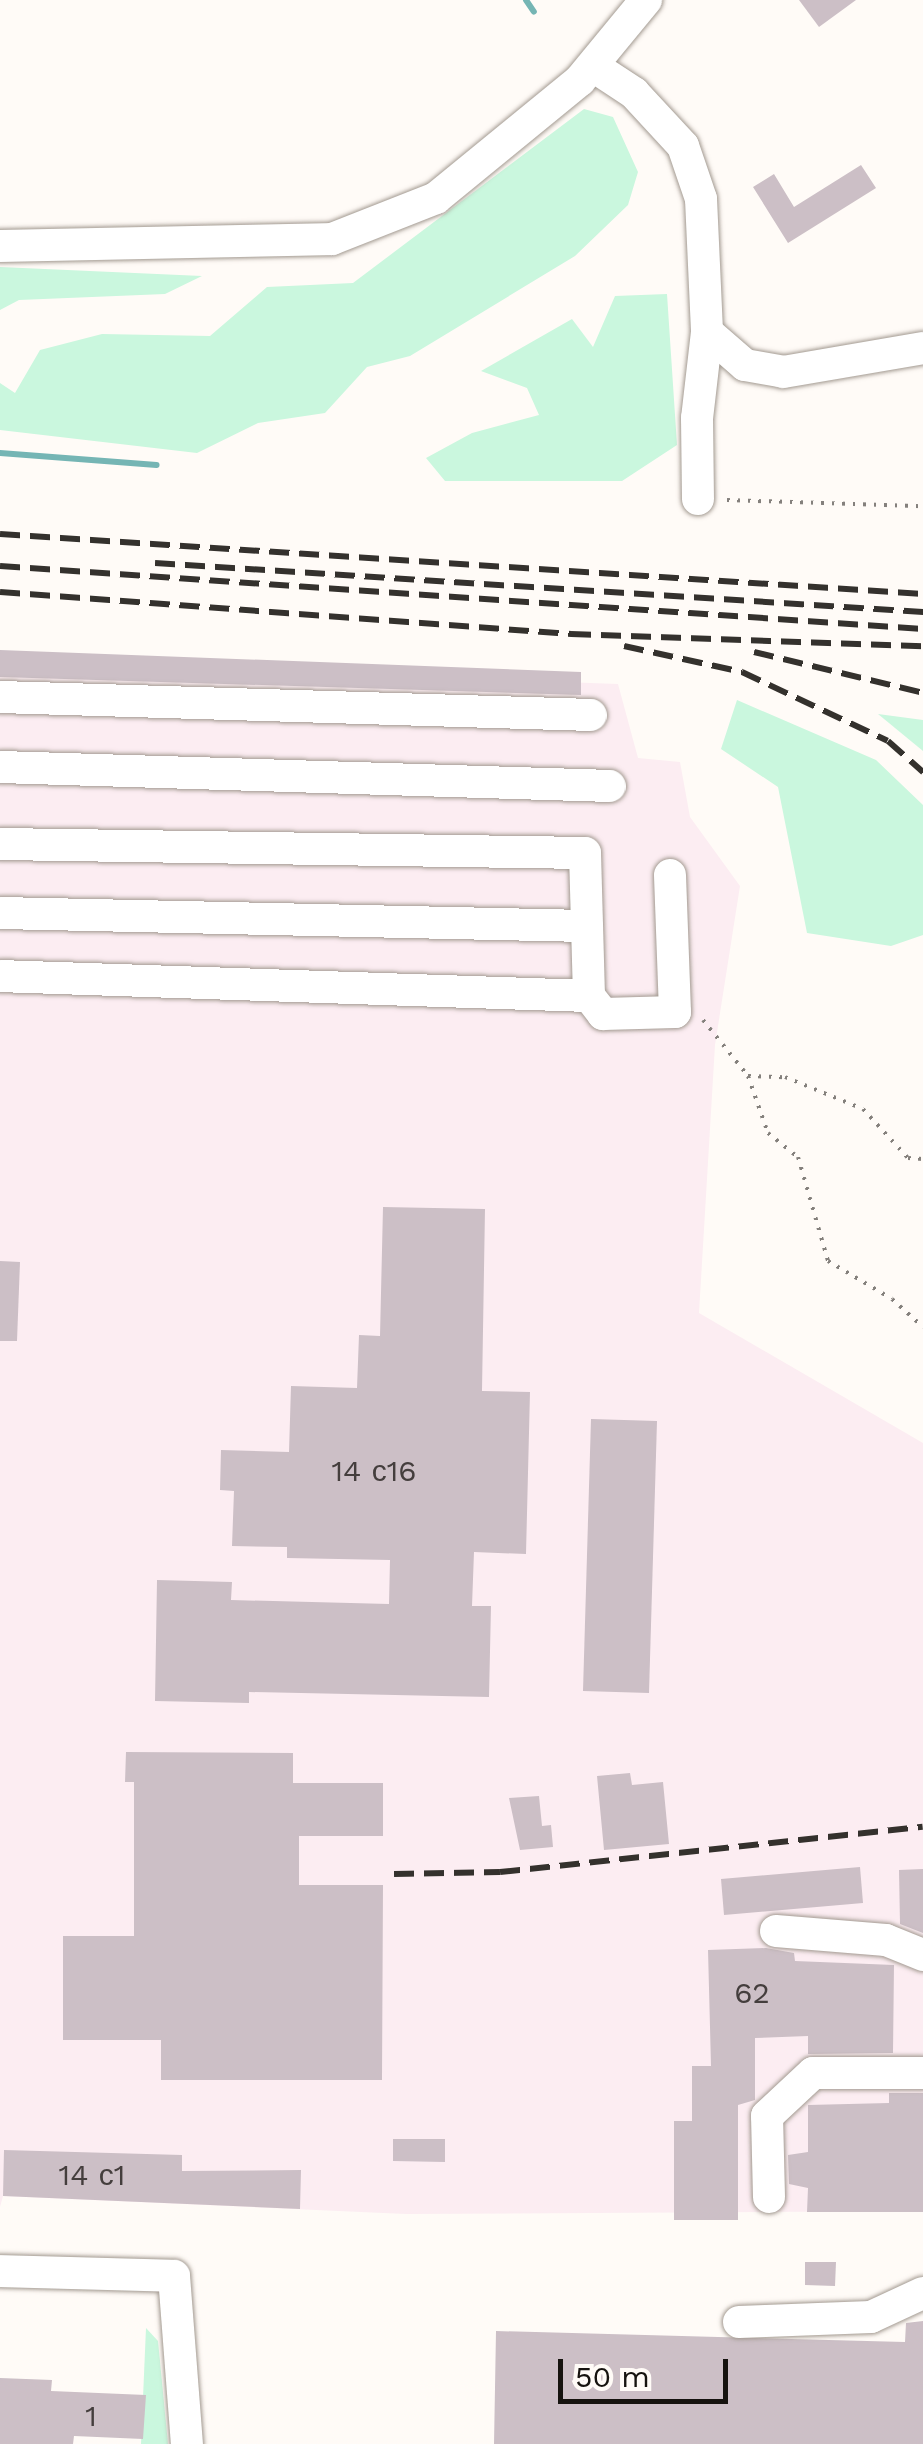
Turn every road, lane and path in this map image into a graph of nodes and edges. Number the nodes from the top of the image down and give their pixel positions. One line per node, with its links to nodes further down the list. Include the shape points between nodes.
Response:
1 (648, 2): 2 (street)
2 (592, 66): 3 (street, via 436,198 332,239); 4 (street, via 634,93 683,146 701,200)
3 (0, 246)
4 (707, 332): 5 (street, via 745,365 783,372); 6 (street, via 697,418)
5 (923, 348)
6 (698, 499): 7 (path)
7 (923, 506)
8 (0, 698): 9 (street)
9 (591, 715)
10 (0, 766): 11 (street)
11 (610, 786)
12 (0, 844): 15 (street, via 585,853)
13 (670, 874): 18 (street)
14 (0, 913): 15 (street)
15 (587, 926): 17 (street)
16 (0, 976): 17 (street)
17 (589, 996): 18 (street, via 603,1014)
18 (675, 1012): 19 (path, via 702,1018)
19 (748, 1076): 20 (path, via 786,1077 863,1109 908,1158); 21 (path, via 768,1133 798,1158 828,1261 892,1298)
20 (923, 1159)
21 (923, 1327)
22 (776, 1931): 23 (street, via 886,1940)
23 (923, 1955)
24 (923, 2073): 25 (street, via 813,2073 767,2116)
25 (769, 2197)
26 (0, 2271): 29 (street, via 174,2276)
27 (923, 2293): 28 (street, via 871,2317)
28 (740, 2322)
29 (187, 2444)

